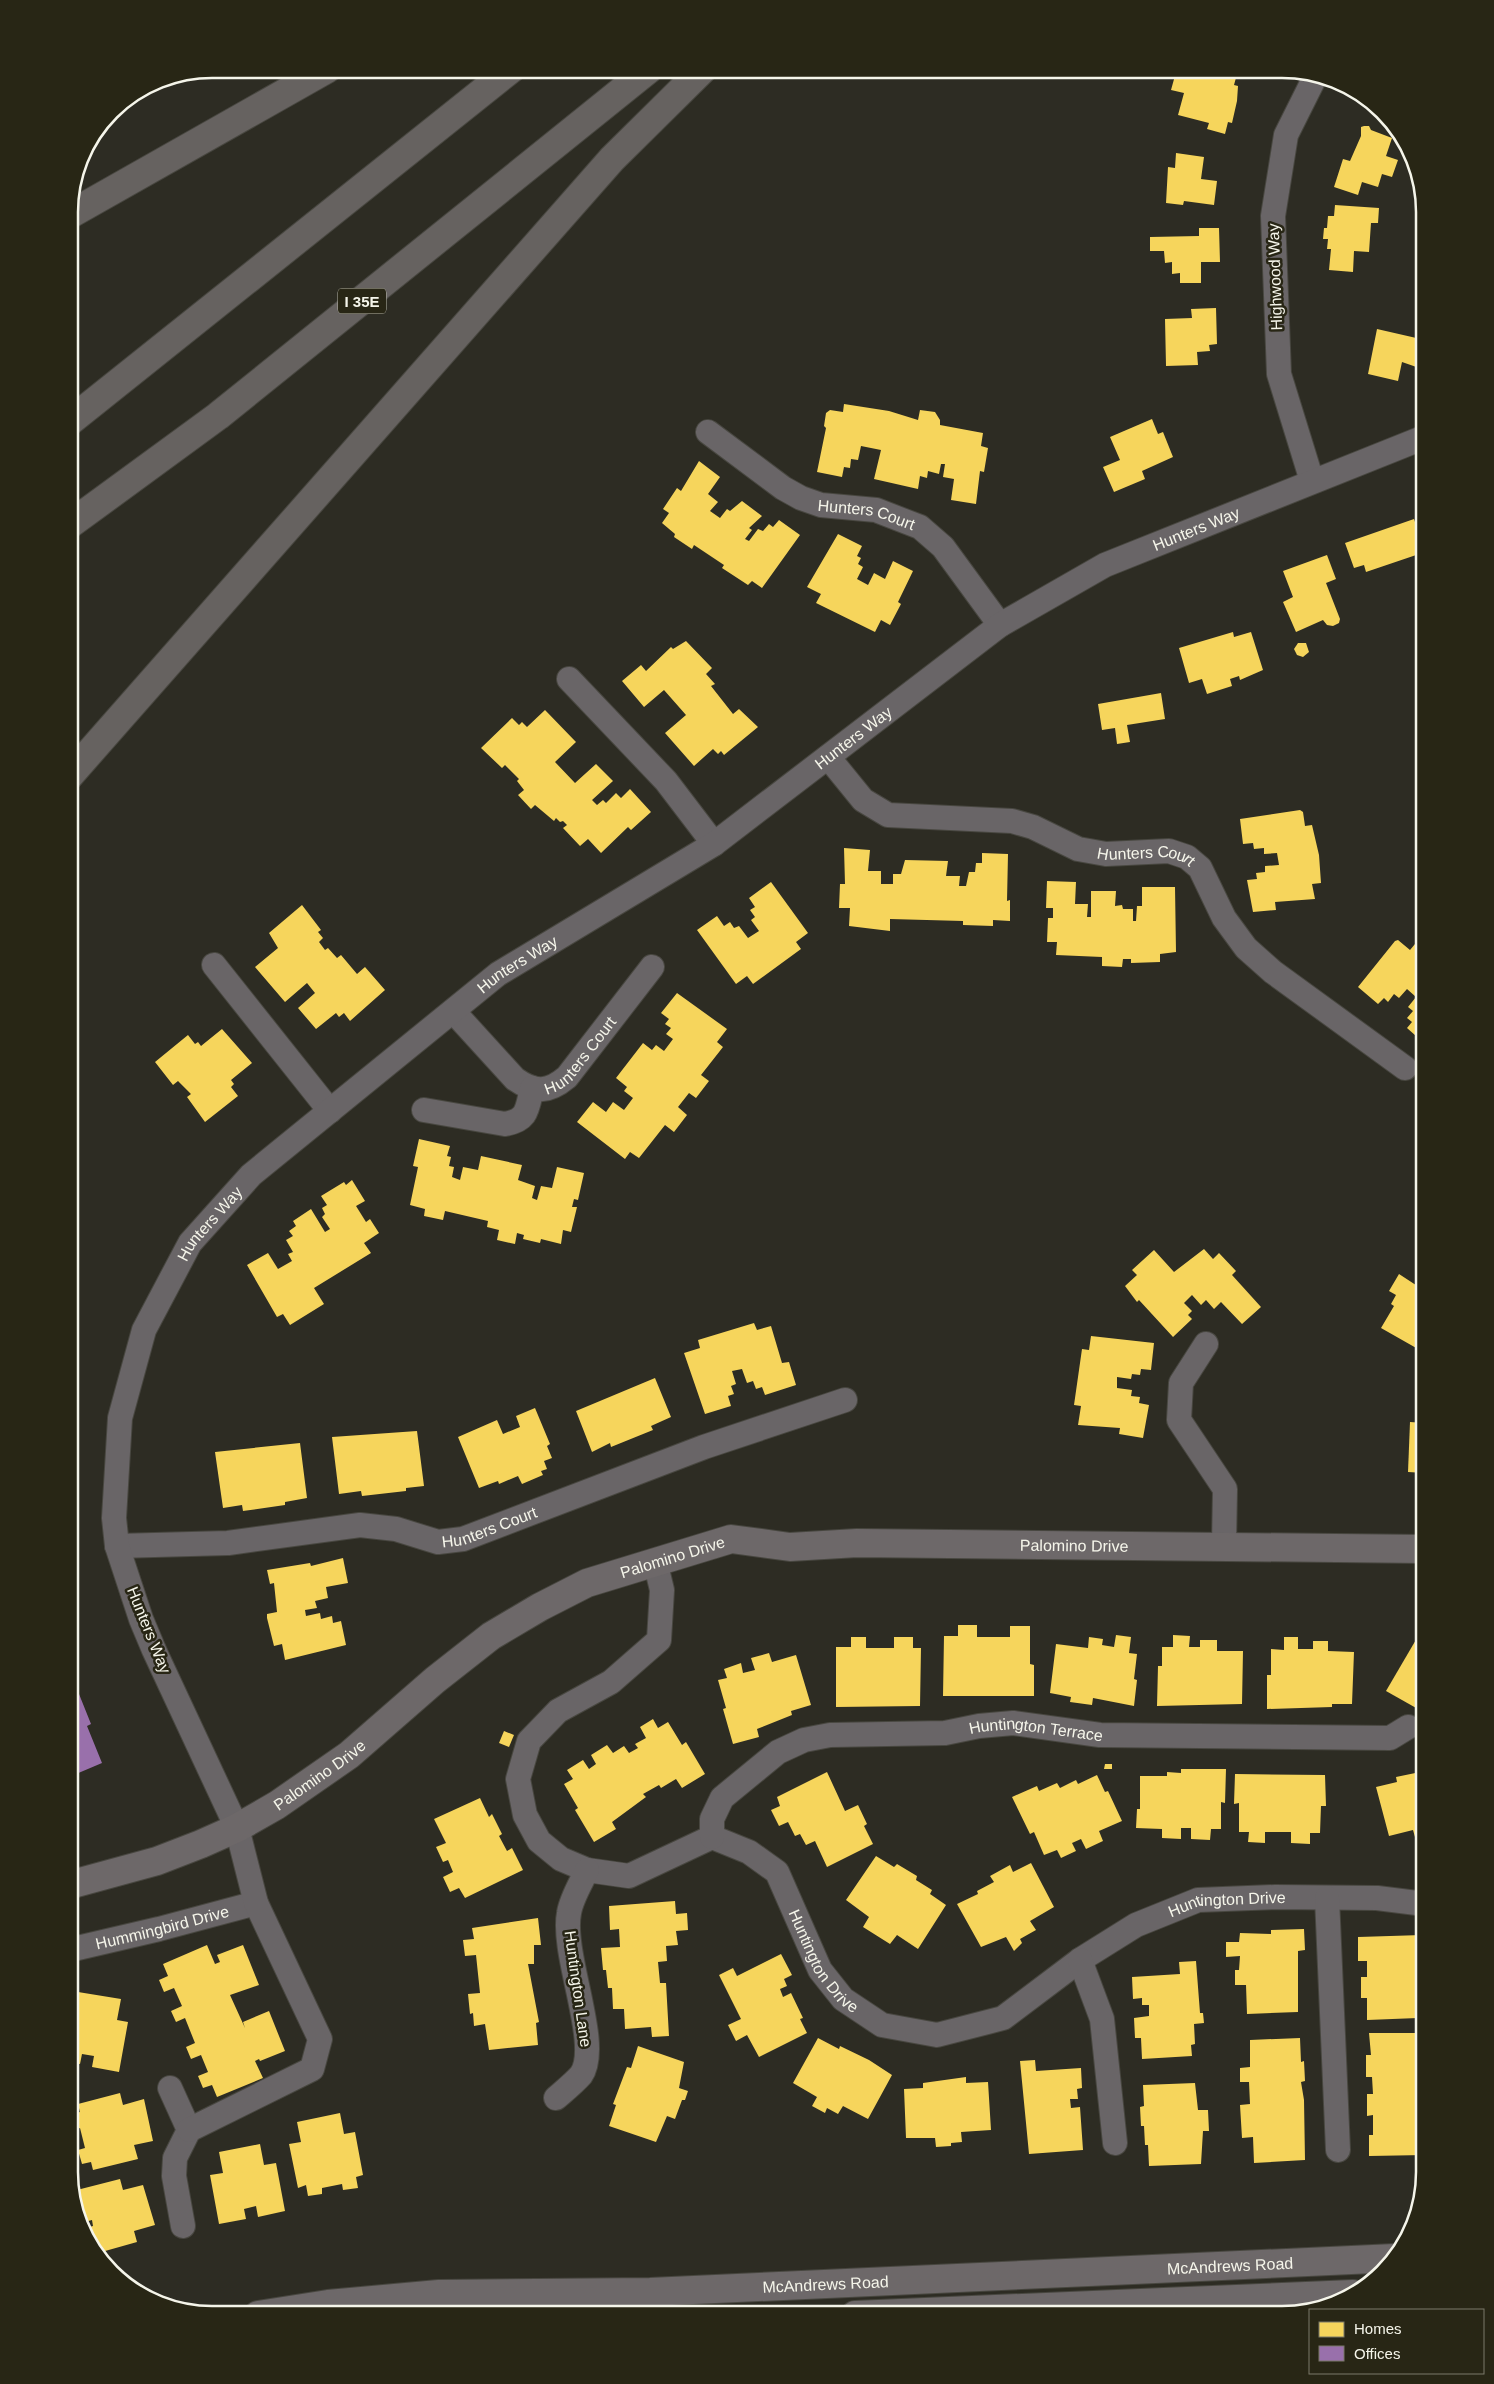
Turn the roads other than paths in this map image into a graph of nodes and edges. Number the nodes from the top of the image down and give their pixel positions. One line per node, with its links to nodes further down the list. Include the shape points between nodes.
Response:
1 (312, 77): 6 (highway)
2 (501, 77): 7 (highway)
3 (639, 77): 11 (highway, I 35E, via 218,416)
4 (694, 77): 15 (highway, via 612,159)
5 (1313, 81): 10 (street, Highwood Way, via 1286,135 1273,216 1279,374)
6 (78, 210)
7 (78, 415)
8 (708, 432): 12 (street, Hunters Court, via 801,498 821,505 876,510 920,527 943,547)
9 (1416, 440): 10 (street, Hunters Way)
10 (1312, 480): 12 (street, Hunters Way, via 1105,564)
11 (78, 518)
12 (1000, 625): 14 (street, Hunters Way)
13 (569, 679): 16 (street, via 666,781)
14 (828, 757): 16 (street, Hunters Way); 20 (street, Hunters Court, via 864,800 888,815 1012,821 1033,827 1078,849 1106,854 1169,851 1187,857 1200,868 1224,918 1246,948 1273,972)
15 (78, 766)
16 (714, 844): 19 (street, Hunters Way, via 498,974)
17 (214, 965): 23 (street)
18 (652, 967): 21 (street, Hunters Court, via 567,1077 555,1087)
19 (453, 1011): 21 (street, Hunters Court, via 515,1079); 23 (street, Hunters Way)
20 (1405, 1068)
21 (532, 1088): 22 (street, via 527,1113 518,1122 505,1124)
22 (424, 1110)
23 (330, 1111): 27 (street, Hunters Way, via 252,1176 190,1243 144,1330 120,1418 114,1518)
24 (1206, 1344): 26 (street, via 1181,1383 1179,1420 1224,1489)
25 (845, 1400): 27 (street, Hunters Court, via 704,1447 463,1539 438,1542 396,1529 360,1524 228,1543)
26 (1224, 1545): 28 (main road, Palomino Drive); 29 (main road, Palomino Drive, via 857,1543 790,1547 731,1539)
27 (118, 1546): 31 (street, Hunters Way, via 148,1634)
28 (1416, 1549)
29 (655, 1561): 31 (main road, Palomino Drive, via 587,1583 491,1636 349,1755 277,1805); 33 (street, via 662,1590 659,1640 611,1682 558,1711 529,1741 518,1779 525,1815 539,1841 561,1859)
30 (1408, 1727): 32 (street, Huntington Terrace, via 1390,1738 1100,1735 1013,1723 945,1733 830,1735 804,1740 778,1752 722,1798 712,1819)
31 (237, 1828): 34 (main road, Palomino Drive, via 157,1861); 36 (street)
32 (712, 1837): 33 (street, via 629,1876); 39 (street, Huntington Drive, via 749,1852 777,1872 820,1970 843,1999 882,2025 936,2035 1003,2018)
33 (586, 1870): 41 (street, Huntington Lane, via 569,1912 570,1957 587,2033 587,2062 581,2074)
34 (78, 1882)
35 (1327, 1898): 37 (street, Huntington Drive, via 1377,1898); 39 (street, Huntington Drive, via 1198,1900 1136,1925); 44 (street)
36 (256, 1903): 38 (street, Hummingbird Drive); 42 (street, via 320,2039 312,2069)
37 (1416, 1903)
38 (78, 1948)
39 (1080, 1960): 43 (street, via 1102,2019)
40 (170, 2088): 42 (street)
41 (556, 2098)
42 (189, 2130): 45 (street, via 175,2158 174,2176)
43 (1115, 2143)
44 (1338, 2150)
45 (183, 2226)
46 (1385, 2258): 48 (main road, McAndrews Road, via 650,2292 439,2294)
47 (1338, 2295): 49 (main road, McAndrews Road)
48 (315, 2306)
49 (1068, 2306)

